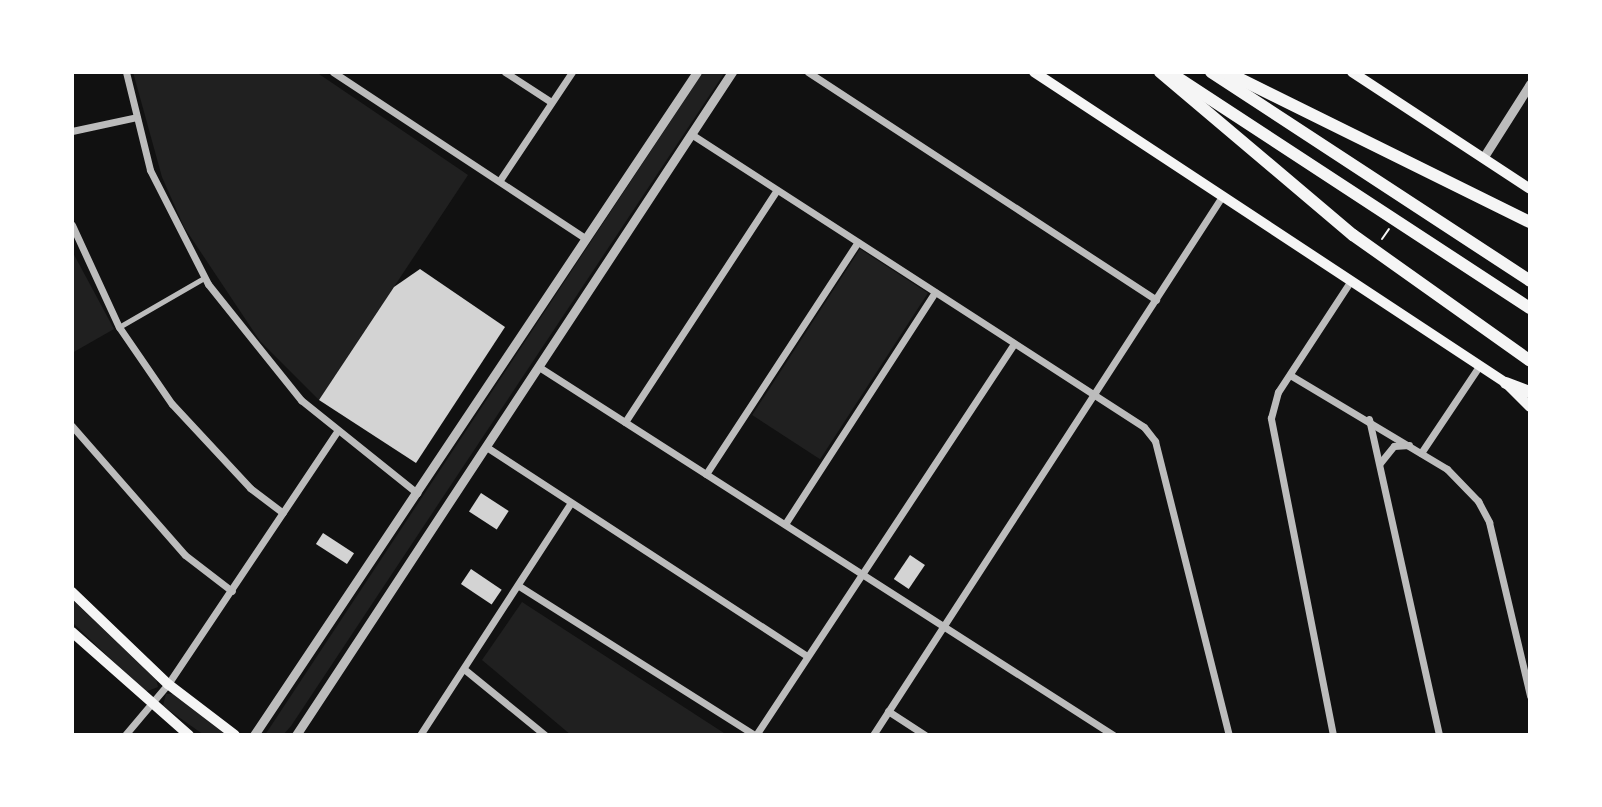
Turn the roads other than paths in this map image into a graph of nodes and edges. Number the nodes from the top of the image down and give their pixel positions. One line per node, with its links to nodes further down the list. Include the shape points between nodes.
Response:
1 (126, 72): 16 (street)
2 (333, 72): 20 (street)
3 (505, 72): 15 (street)
4 (572, 72): 15 (street)
5 (697, 72): 26 (street)
6 (732, 72): 18 (street)
7 (808, 72): 32 (street)
8 (1034, 72): 23 (main road)
9 (1160, 72): 36 (highway, via 1353,235)
10 (1169, 72): 33 (highway)
11 (1211, 72): 29 (highway)
12 (1226, 72): 24 (highway)
13 (1352, 72): 19 (main road)
14 (1530, 84): 19 (street)
15 (551, 102): 20 (street)
16 (137, 117): 17 (street); 28 (street, via 150,170)
17 (72, 131)
18 (691, 134): 22 (street); 37 (street)
19 (1483, 158): 21 (main road)
20 (500, 180): 26 (street)
21 (1530, 188)
22 (777, 190): 27 (street); 45 (street)
23 (1221, 198): 30 (main road); 32 (street)
24 (1530, 222)
25 (72, 225): 34 (street)
26 (586, 239): 53 (street)
27 (858, 242): 31 (street); 52 (street)
28 (204, 278): 34 (street); 47 (street, via 267,363)
29 (1530, 281)
30 (1350, 282): 38 (main road); 39 (street)
31 (935, 292): 35 (street); 56 (street)
32 (1156, 300): 42 (street)
33 (1530, 309)
34 (119, 327): 55 (street, via 196,432)
35 (1014, 344): 42 (street); 57 (street)
36 (1530, 361)
37 (540, 367): 45 (street); 49 (street)
38 (1478, 368): 40 (main road); 50 (street)
39 (1290, 375): 44 (street); 81 (street, via 1272,404 1270,435)
40 (1506, 383): 41 (highway); 43 (main road)
41 (1530, 392)
42 (1097, 395): 61 (street); 80 (street, via 1155,441)
43 (1530, 407)
44 (1369, 418): 48 (street); 51 (street)
45 (625, 422): 52 (street)
46 (72, 426): 59 (street, via 156,526)
47 (336, 433): 53 (street); 55 (street)
48 (1409, 445): 50 (street); 51 (street, via 1394,446)
49 (488, 448): 54 (street); 73 (street)
50 (1421, 453): 66 (street, via 1465,486 1489,522)
51 (1379, 464): 82 (street)
52 (706, 474): 56 (street)
53 (416, 493): 72 (street)
54 (570, 504): 58 (street); 63 (street)
55 (284, 513): 59 (street)
56 (785, 524): 57 (street)
57 (862, 574): 61 (street); 63 (street)
58 (519, 586): 64 (street); 76 (street)
59 (232, 591): 65 (street)
60 (72, 592): 65 (main road)
61 (943, 626): 68 (street); 79 (street)
62 (72, 632): 67 (main road)
63 (807, 656): 76 (street)
64 (464, 669): 74 (street); 75 (street)
65 (168, 684): 67 (street); 71 (main road)
66 (1530, 696)
67 (151, 706): 69 (street); 70 (main road)
68 (888, 712): 77 (street); 78 (street)
69 (125, 735)
70 (189, 735)
71 (235, 735)
72 (254, 735)
73 (296, 735)
74 (420, 735)
75 (545, 735)
76 (755, 735)
77 (873, 735)
78 (925, 735)
79 (1113, 735)
80 (1230, 735)
81 (1333, 735)
82 (1439, 735)

